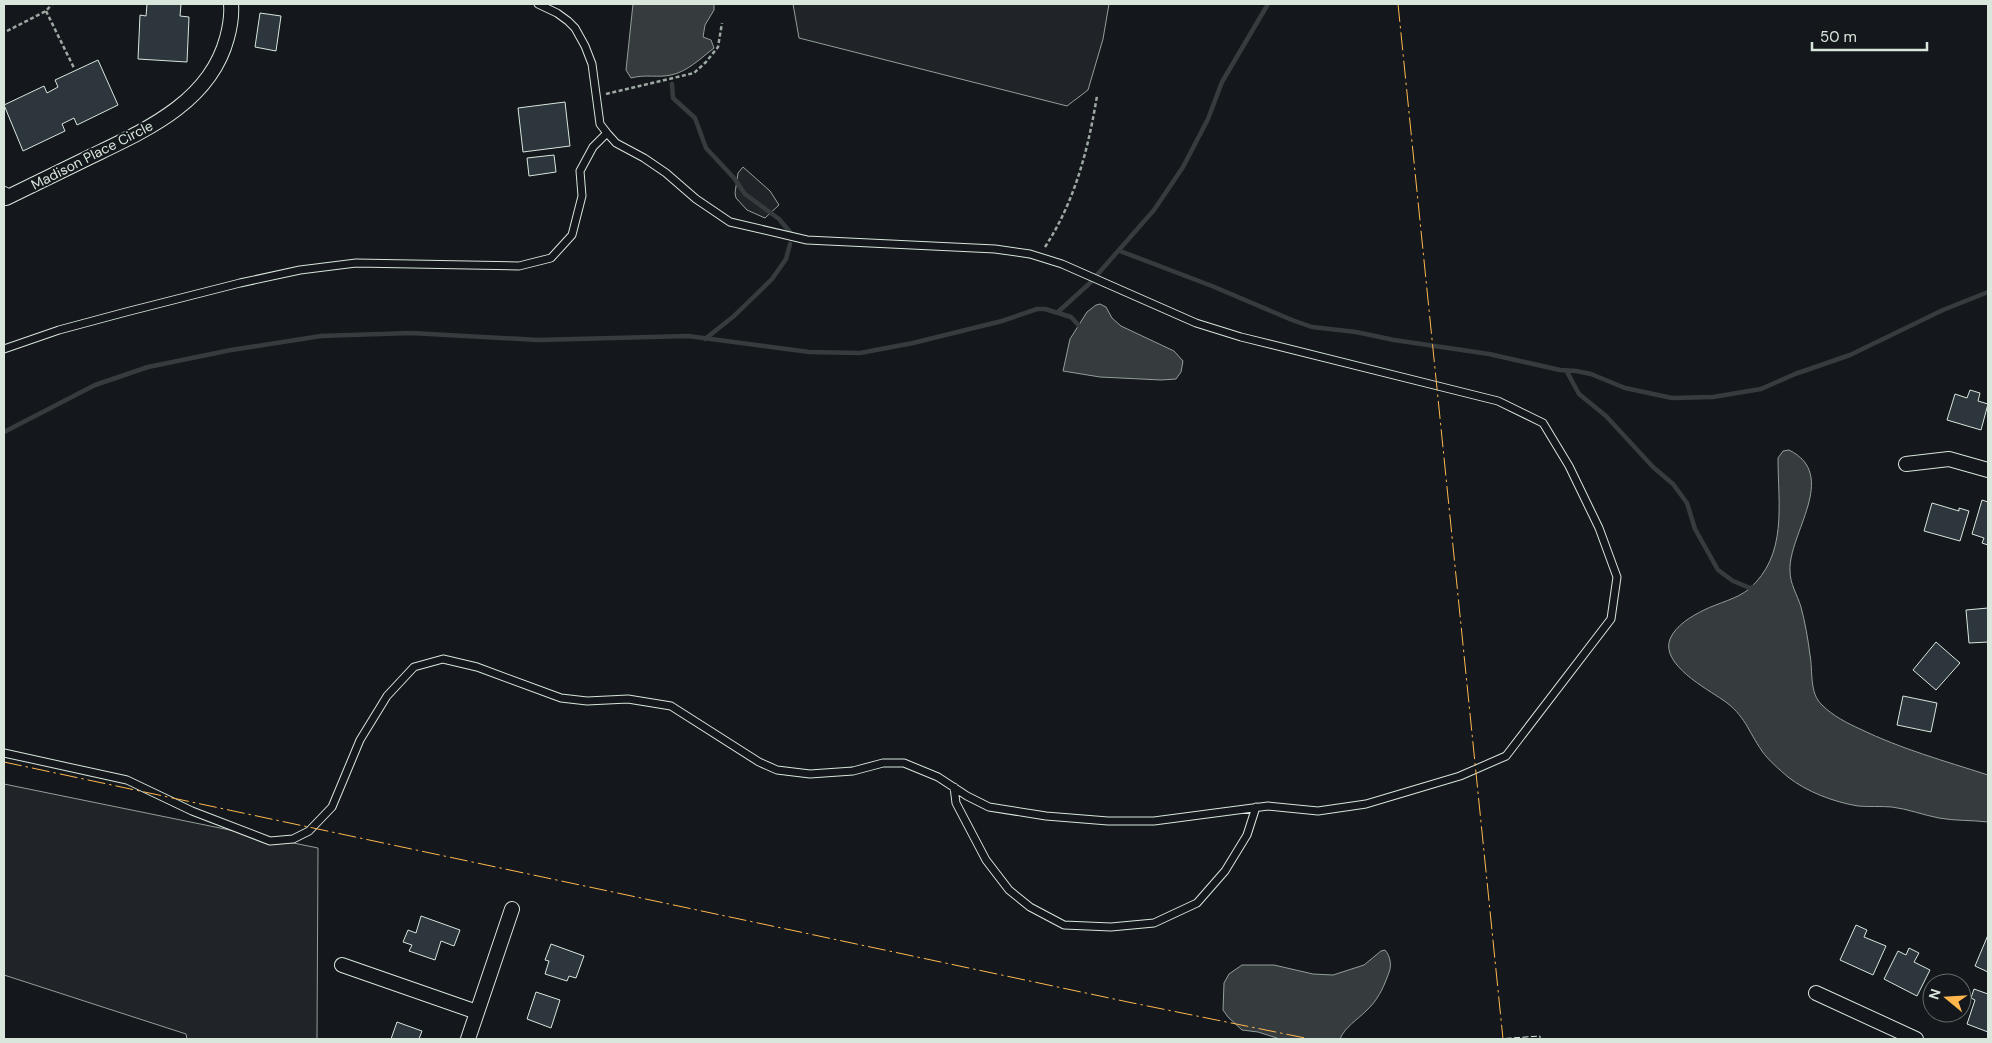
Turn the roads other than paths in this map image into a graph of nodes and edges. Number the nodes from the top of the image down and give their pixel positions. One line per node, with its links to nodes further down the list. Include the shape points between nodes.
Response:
1 (231, 4): 4 (street, Madison Place Circle, via 230,28 217,65 190,99 143,131 6,198)
2 (538, 4): 3 (lane, via 557,13 575,28 592,64 600,124)
3 (607, 133): 5 (lane, via 593,147 580,171 582,196 572,235 551,258 519,266 356,263 300,270 126,312); 10 (lane, via 616,143 659,168 730,222 807,240 995,249 1030,254 1062,264 1196,323 1240,337 1449,388 1505,405 1543,423 1600,528 1617,577 1611,619 1506,756 1460,776 1366,804 1318,811)
4 (4, 194)
5 (4, 349)
6 (1906, 464): 7 (street, via 1949,459)
7 (1988, 470)
8 (4, 753): 9 (lane, via 127,780 192,811 270,842 293,840 309,831 332,807 360,740 386,696 414,667 443,659 477,667 561,698 587,702 628,699 671,706 777,770 810,774 904,763)
9 (954, 787): 10 (lane, via 989,807 1108,821 1154,820); 10 (lane, via 956,803 986,860 1009,890 1030,907 1064,924 1074,925 1112,927 1154,923 1197,903 1226,871 1246,835)
10 (1256, 807)
11 (512, 909): 14 (street)
12 (342, 965): 14 (street)
13 (1816, 993): 16 (street)
14 (477, 1012): 15 (street)
15 (468, 1039)
16 (1916, 1039)

